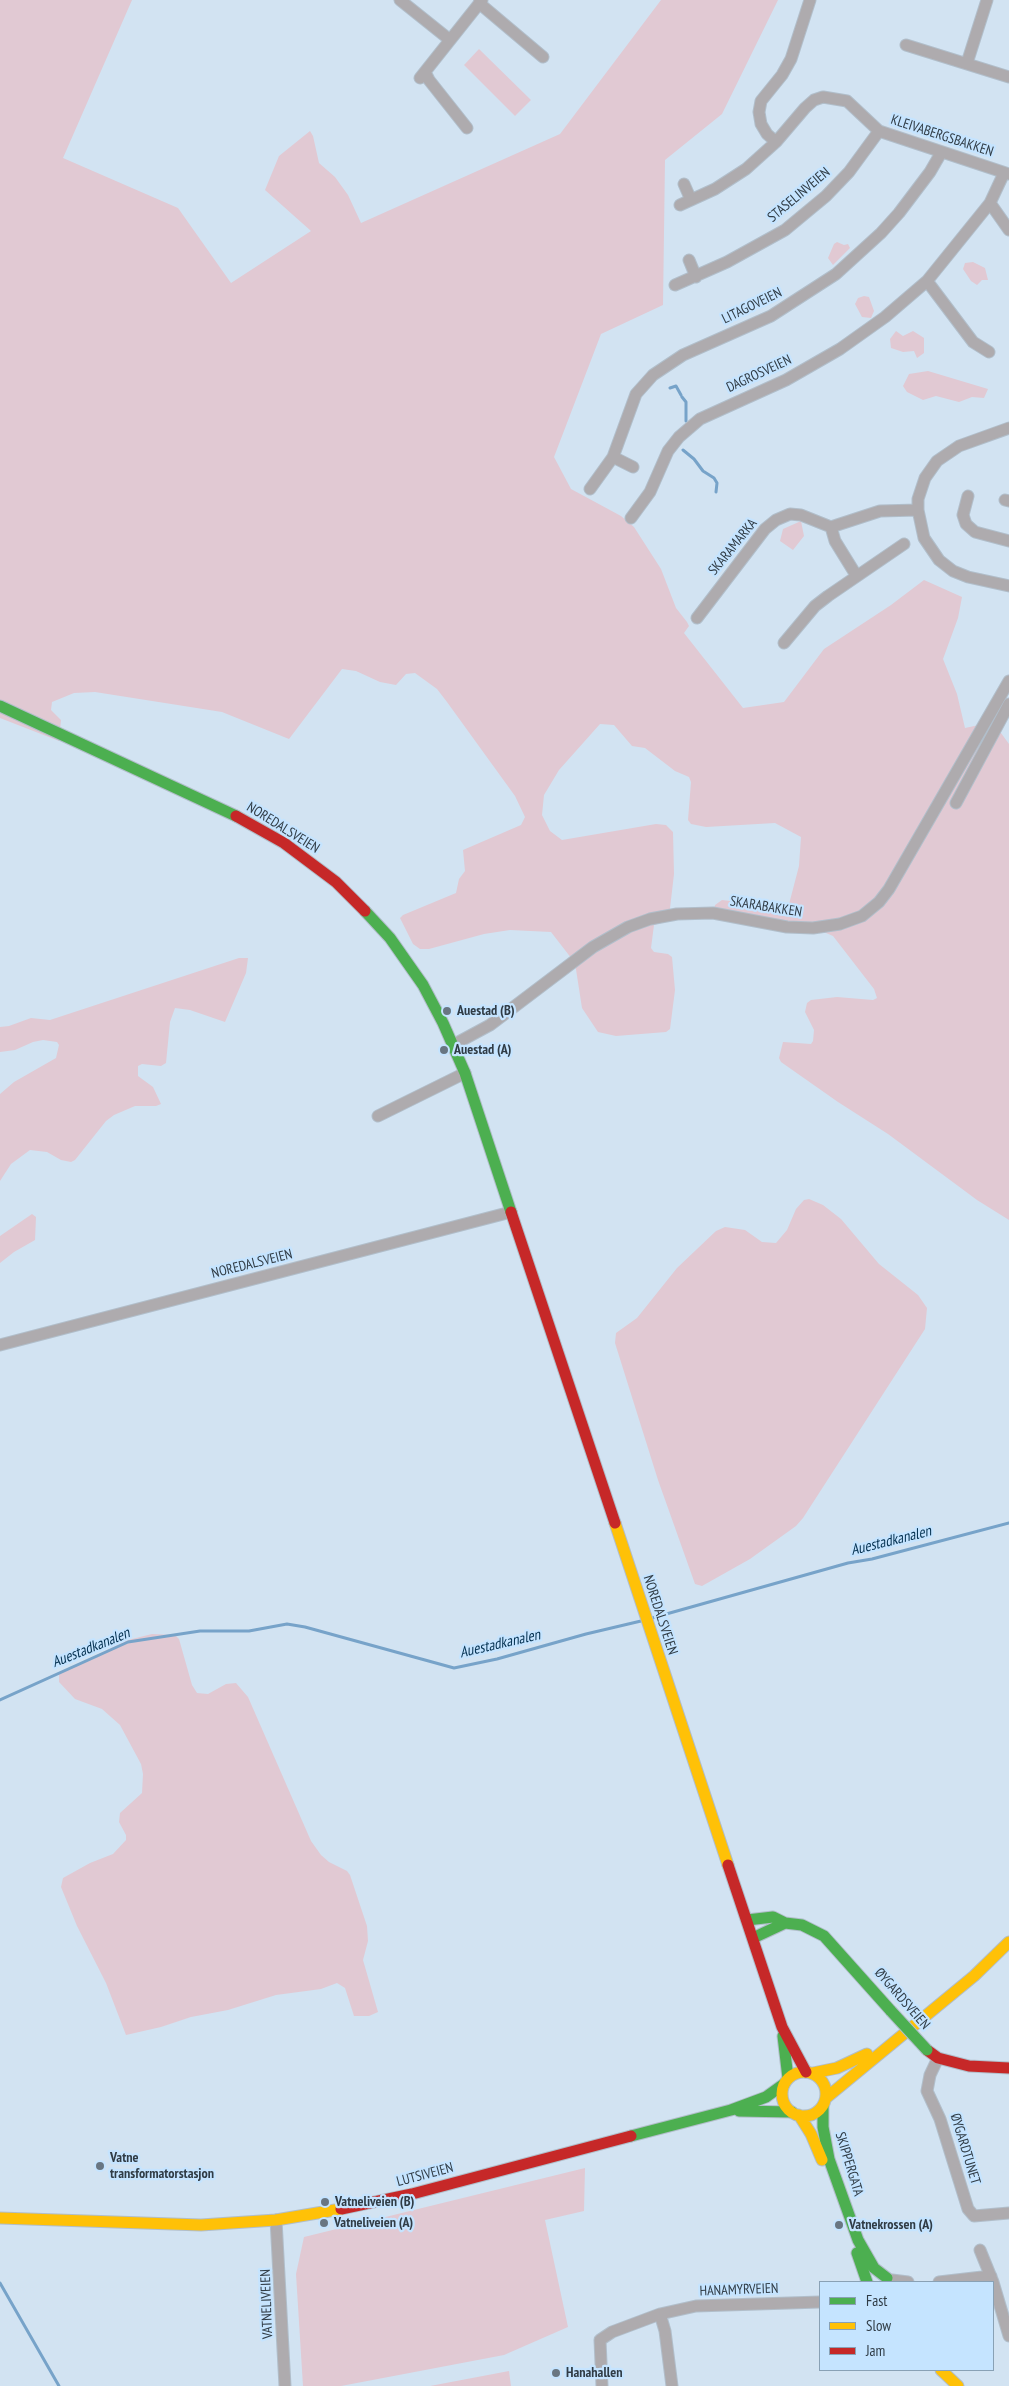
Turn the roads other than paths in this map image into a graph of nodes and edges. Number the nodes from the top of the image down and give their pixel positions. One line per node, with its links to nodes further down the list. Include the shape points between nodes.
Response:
1 (400, 0): 5 (street)
2 (810, 0): 12 (street, via 791,59 760,106 761,124)
3 (987, 0): 8 (street)
4 (481, 2): 5 (street); 7 (street)
5 (450, 40): 10 (street, via 423,75)
6 (906, 45): 8 (street)
7 (543, 56)
8 (967, 63): 9 (street)
9 (1009, 77)
10 (467, 128)
11 (878, 131): 12 (street, KLEIVABERGSBAKKEN, via 847,101 823,98 814,100 805,108); 13 (street, KLEIVABERGSBAKKEN); 21 (street, STASELINVEIEN, via 849,172 785,230)
12 (776, 142): 16 (street, KLEIVABERGSBAKKEN, via 746,168 715,189)
13 (941, 153): 14 (street, KLEIVABERGSBAKKEN); 26 (street, LITAGOVEIEN, via 899,213 836,274 771,316 683,355 653,375 632,401)
14 (1006, 174): 17 (street, DAGROSVEIEN)
15 (684, 184): 16 (street)
16 (691, 200): 18 (street, KLEIVABERGSBAKKEN)
17 (990, 204): 19 (street); 22 (street, DAGROSVEIEN)
18 (680, 205)
19 (1009, 230)
20 (689, 260): 21 (street)
21 (696, 277): 23 (street, STASELINVEIEN)
22 (927, 281): 24 (street, via 973,342); 31 (street, DAGROSVEIEN, via 840,349 786,380 700,419 679,436 668,451 650,492)
23 (675, 285)
24 (989, 352)
25 (1009, 428): 30 (street, via 959,446 937,461 925,478 918,498)
26 (613, 457): 27 (street); 28 (street, LITAGOVEIEN)
27 (633, 467)
28 (590, 489)
29 (968, 496): 33 (street, via 963,515 966,524 976,532)
30 (918, 510): 32 (street, via 880,511); 36 (street, via 924,538 939,560 968,577)
31 (631, 518)
32 (831, 527): 35 (street, via 835,541); 37 (street, SKARAMARKA, via 801,515 790,514 776,520 765,529)
33 (1009, 541)
34 (904, 544): 35 (street)
35 (856, 576): 38 (street, via 815,606)
36 (1009, 586)
37 (698, 618)
38 (784, 643)
39 (1009, 681): 43 (street, SKARABAKKEN, via 889,889 862,916 814,928 787,927 713,913 650,919 628,927 593,947 490,1025)
40 (1009, 704): 42 (street)
41 (0, 706): 43 (main road, NOREDALSVEIEN, via 236,816 308,860 346,891 390,938 423,985)
42 (956, 803)
43 (453, 1045): 44 (main road, NOREDALSVEIEN)
44 (465, 1074): 45 (street); 46 (main road, NOREDALSVEIEN)
45 (378, 1116)
46 (511, 1212): 47 (street, NOREDALSVEIEN); 48 (main road, NOREDALSVEIEN)
47 (0, 1345)
48 (747, 1920): 49 (main road, ØYGARDSVEIEN, via 773,1918); 50 (main road, NOREDALSVEIEN)
49 (785, 1923): 50 (main road); 54 (main road, ØYGARDSVEIEN, bridge, via 802,1926 824,1936 927,2050)
50 (753, 1938): 52 (main road, NOREDALSVEIEN)
51 (1009, 1942): 53 (main road, via 974,1976)
52 (782, 2027): 56 (main road, NOREDALSVEIEN); 57 (main road, NOREDALSVEIEN)
53 (894, 2041): 56 (main road, via 846,2064); 58 (main road)
54 (938, 2058): 55 (main road, ØYGARDSVEIEN, via 969,2066); 61 (street, ØYGARDTUNET, via 927,2091 940,2119 968,2209 974,2216)
55 (1009, 2068)
56 (810, 2073): 57 (main road, via 794,2074); 58 (main road, via 825,2086)
57 (786, 2081): 59 (main road, LUTSIVEIEN, via 766,2097); 60 (main road, via 783,2100)
58 (824, 2102): 60 (main road, via 811,2115); 65 (main road, SKIPPERGATA, via 823,2127 829,2159 858,2240 874,2268)
59 (731, 2110): 60 (main road, LUTSIVEIEN); 63 (main road, LUTSIVEIEN, via 385,2201)
60 (795, 2114): 67 (main road, SKIPPERGATA, via 810,2134 822,2160)
61 (1009, 2213)
62 (0, 2218): 63 (main road, LUTSIVEIEN, via 201,2225)
63 (276, 2220): 75 (street, VATNELIVEIEN)
64 (980, 2250): 66 (street)
65 (891, 2280): 68 (main road, via 876,2278)
66 (992, 2280): 69 (street)
67 (867, 2281)
68 (872, 2281)
69 (966, 2281)
70 (994, 2287): 73 (street)
71 (819, 2302): 72 (street, HANAMYRVEIEN, via 696,2306)
72 (660, 2314): 76 (street, HANAMYRVEIEN, via 602,2338 599,2352); 77 (street, via 666,2331)
73 (1009, 2336)
74 (942, 2371): 78 (main road)
75 (285, 2386)
76 (602, 2386)
77 (672, 2386)
78 (958, 2386)

